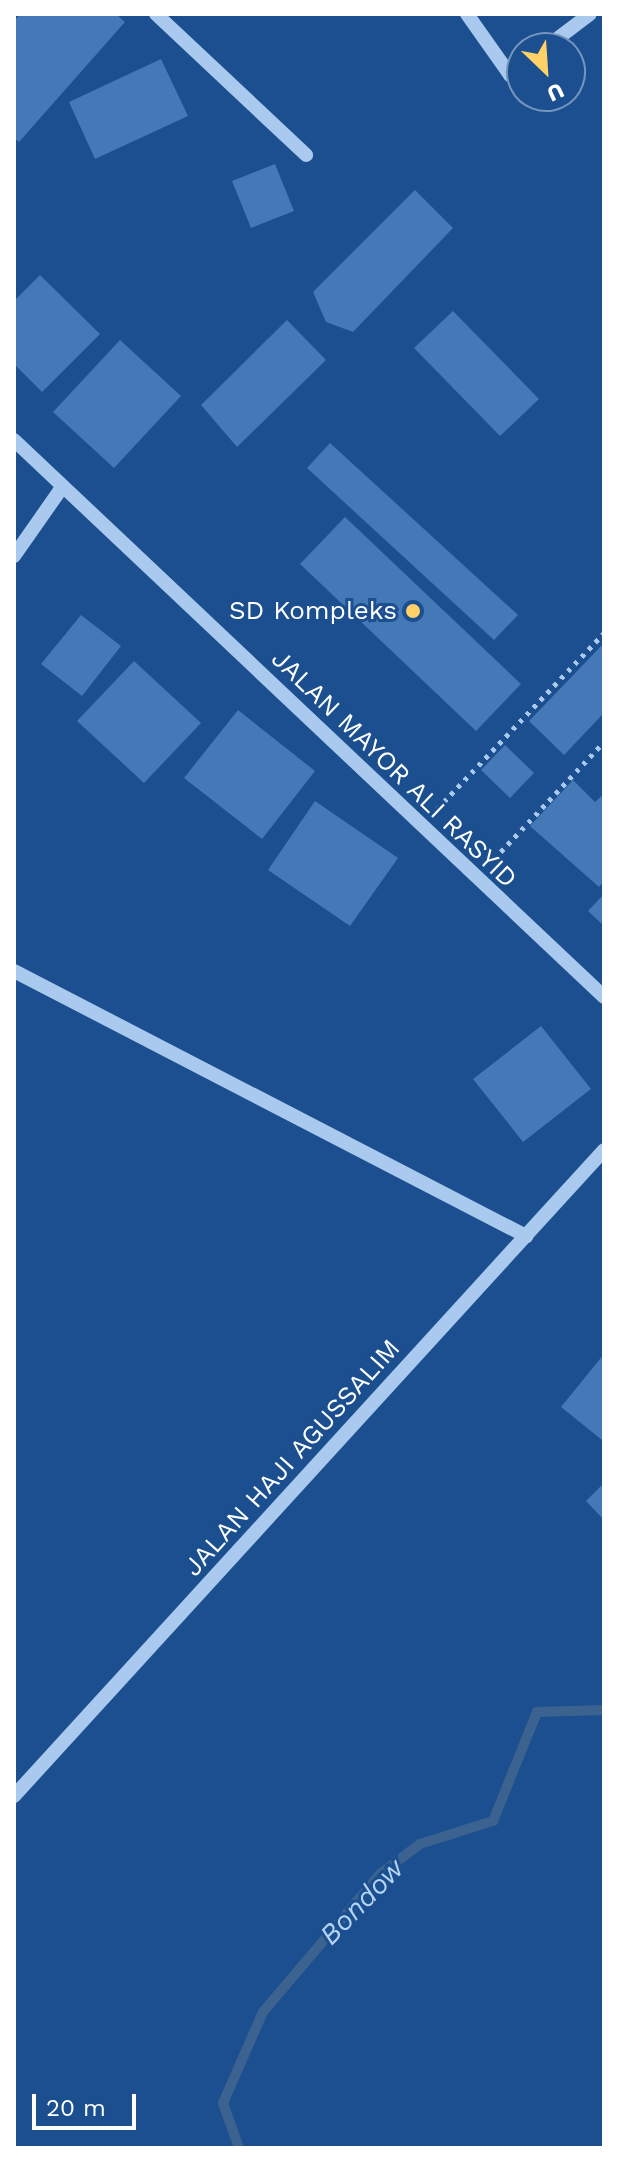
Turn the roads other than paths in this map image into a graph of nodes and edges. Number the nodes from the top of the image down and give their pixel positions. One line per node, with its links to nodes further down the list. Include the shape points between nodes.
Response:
1 (156, 14): 6 (street)
2 (467, 14): 5 (street)
3 (590, 14): 4 (street)
4 (566, 32)
5 (506, 69)
6 (306, 155)
7 (14, 440): 8 (street, JALAN MAYOR ALI RASYID)
8 (63, 486): 9 (street); 11 (street, JALAN MAYOR ALI RASYID, via 474,880)
9 (14, 556)
10 (14, 971): 13 (street)
11 (604, 997)
12 (604, 1150): 13 (street, JALAN HAJI AGUSSALIM)
13 (526, 1236): 14 (street, JALAN HAJI AGUSSALIM)
14 (14, 1796)

